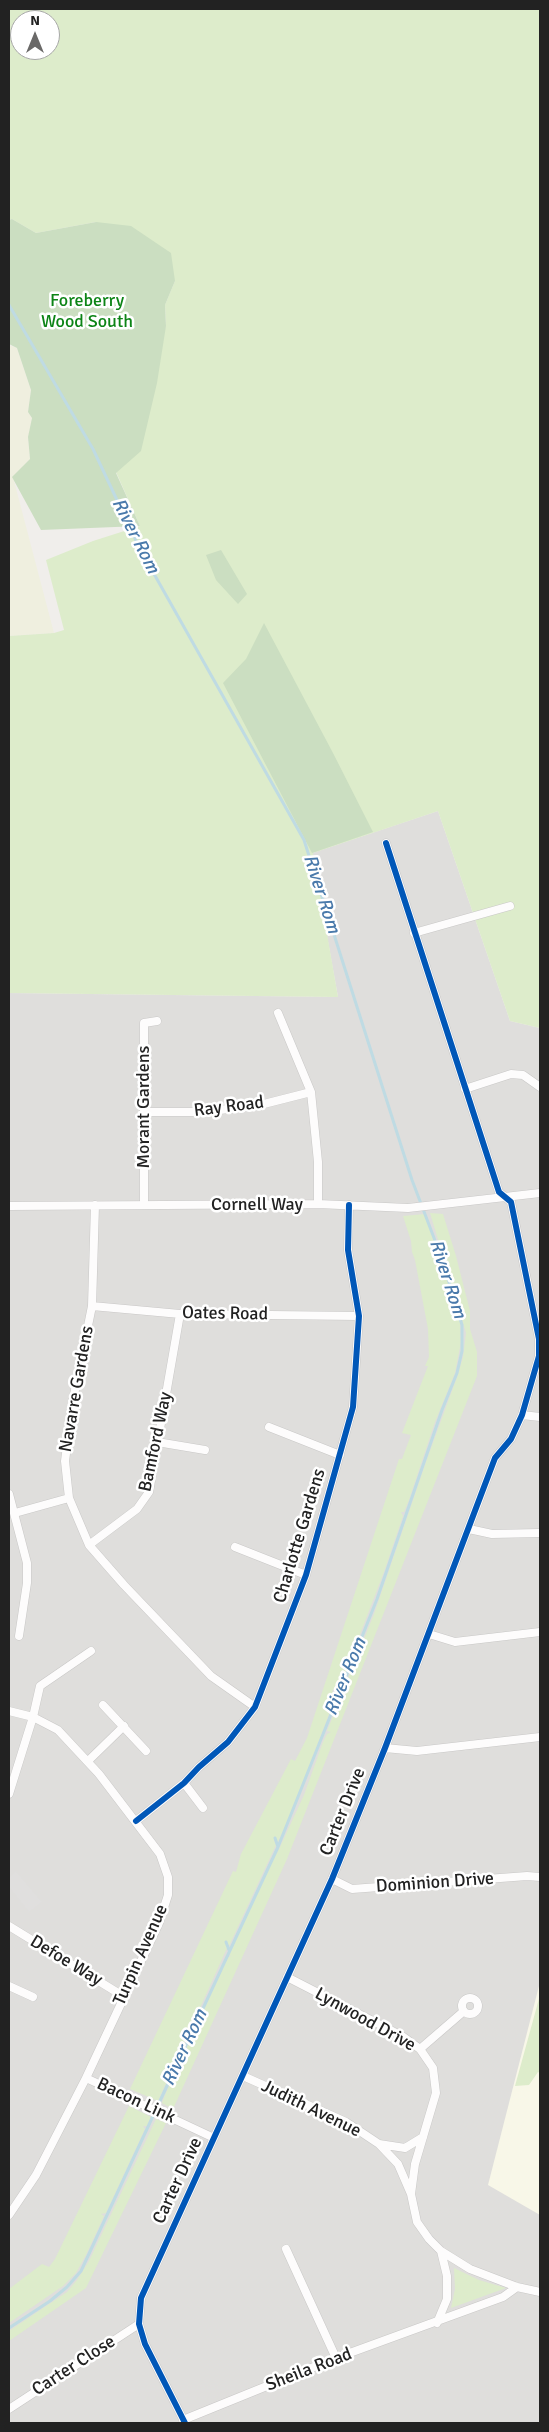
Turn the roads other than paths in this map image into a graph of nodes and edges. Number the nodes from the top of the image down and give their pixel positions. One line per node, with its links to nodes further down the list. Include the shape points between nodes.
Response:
1 (386, 843): 3 (street, Carter Drive)
2 (510, 906): 3 (street)
3 (414, 933): 7 (street, Carter Drive)
4 (278, 1013): 8 (street)
5 (157, 1021): 9 (street, Morant Gardens, via 144,1023)
6 (540, 1087): 7 (street, via 523,1075 512,1074)
7 (464, 1089): 11 (street, Carter Drive, via 499,1192)
8 (311, 1092): 9 (street, Ray Road, via 256,1106 201,1112); 12 (street, via 318,1162)
9 (145, 1112): 14 (street, Morant Gardens)
10 (540, 1193): 11 (street, Cornell Way)
11 (504, 1197): 15 (street, Cornell Way, via 413,1207); 18 (street, Carter Drive, via 511,1202)
12 (318, 1204): 14 (street, Cornell Way); 15 (street, Cornell Way)
13 (95, 1205): 14 (street, Cornell Way); 16 (street, Cornell Way); 17 (street, Navarre Gardens)
14 (144, 1205)
15 (349, 1205): 20 (street, Charlotte Gardens, via 348,1250)
16 (9, 1206)
17 (92, 1306): 19 (street, Oates Road); 28 (street, Navarre Gardens, via 73,1400 65,1461)
18 (537, 1312): 21 (street, Carter Drive, via 539,1356)
19 (180, 1314): 20 (street, Oates Road); 24 (street, Bamford Way)
20 (359, 1316): 26 (street, Charlotte Gardens, via 353,1407)
21 (522, 1415): 22 (street); 30 (street, Carter Drive, via 511,1439 495,1458)
22 (540, 1417)
23 (269, 1428): 26 (street)
24 (157, 1442): 25 (street); 32 (street, Bamford Way, via 149,1492 137,1509)
25 (205, 1450)
26 (340, 1455): 34 (street, Charlotte Gardens)
27 (9, 1494): 29 (street)
28 (69, 1498): 29 (street); 32 (street, Navarre Gardens)
29 (15, 1513): 37 (street, via 27,1563)
30 (468, 1529): 31 (street, via 492,1534); 36 (street, Carter Drive)
31 (540, 1532)
32 (90, 1545): 40 (street, Navarre Gardens, via 212,1676)
33 (235, 1547): 34 (street)
34 (306, 1575): 40 (street, Charlotte Gardens)
35 (540, 1632): 36 (street, via 455,1642)
36 (429, 1634): 45 (street, Carter Drive)
37 (19, 1636)
38 (91, 1651): 42 (street, via 40,1686)
39 (103, 1705): 43 (street)
40 (255, 1707): 48 (street, Charlotte Gardens, via 228,1742 198,1767)
41 (9, 1711): 42 (street, Turpin Avenue)
42 (33, 1717): 47 (street, Turpin Avenue, via 58,1730); 49 (street)
43 (124, 1726): 46 (street); 47 (street)
44 (540, 1737): 45 (street, via 417,1751)
45 (385, 1748): 53 (street, Carter Drive)
46 (146, 1751)
47 (88, 1761): 51 (street, Turpin Avenue)
48 (184, 1784): 50 (street); 51 (street, Charlotte Gardens)
49 (9, 1794)
50 (203, 1808)
51 (136, 1821): 57 (street, Turpin Avenue, via 164,1864 168,1895 159,1923)
52 (540, 1877): 53 (street, Dominion Drive, via 352,1889)
53 (332, 1879): 55 (street, Carter Drive)
54 (9, 1926): 57 (street, Defoe Way)
55 (287, 1977): 60 (street, Lynwood Drive, via 402,2036); 61 (street, Carter Drive)
56 (9, 1986): 58 (street)
57 (123, 1996): 62 (street, Turpin Avenue)
58 (33, 1997)
59 (464, 2012): 60 (street)
60 (420, 2049): 63 (street, Lynwood Drive, via 433,2068 436,2093)
61 (243, 2076): 64 (street, Carter Drive); 65 (street, Judith Avenue, via 346,2122)
62 (86, 2078): 64 (street, Bacon Link); 67 (street, Turpin Avenue, via 36,2175)
63 (423, 2137): 65 (street, Judith Avenue, via 405,2148); 66 (street, Lynwood Drive)
64 (214, 2138): 73 (street, Carter Drive, via 141,2298)
65 (378, 2144): 66 (street, Judith Avenue, via 398,2164)
66 (411, 2194): 69 (street, Lynwood Drive, via 417,2222)
67 (9, 2215)
68 (286, 2249): 74 (street)
69 (441, 2251): 70 (street, Lynwood Drive, via 470,2270); 72 (street, via 447,2276 447,2299)
70 (517, 2286): 71 (street, Lynwood Drive); 72 (street, Sheila Road, via 503,2297)
71 (540, 2292)
72 (437, 2323): 74 (street, Sheila Road)
73 (139, 2324): 75 (street, Carter Close); 76 (street, Carter Drive, via 145,2344)
74 (336, 2358): 76 (street, Sheila Road)
75 (9, 2409)
76 (184, 2422)

